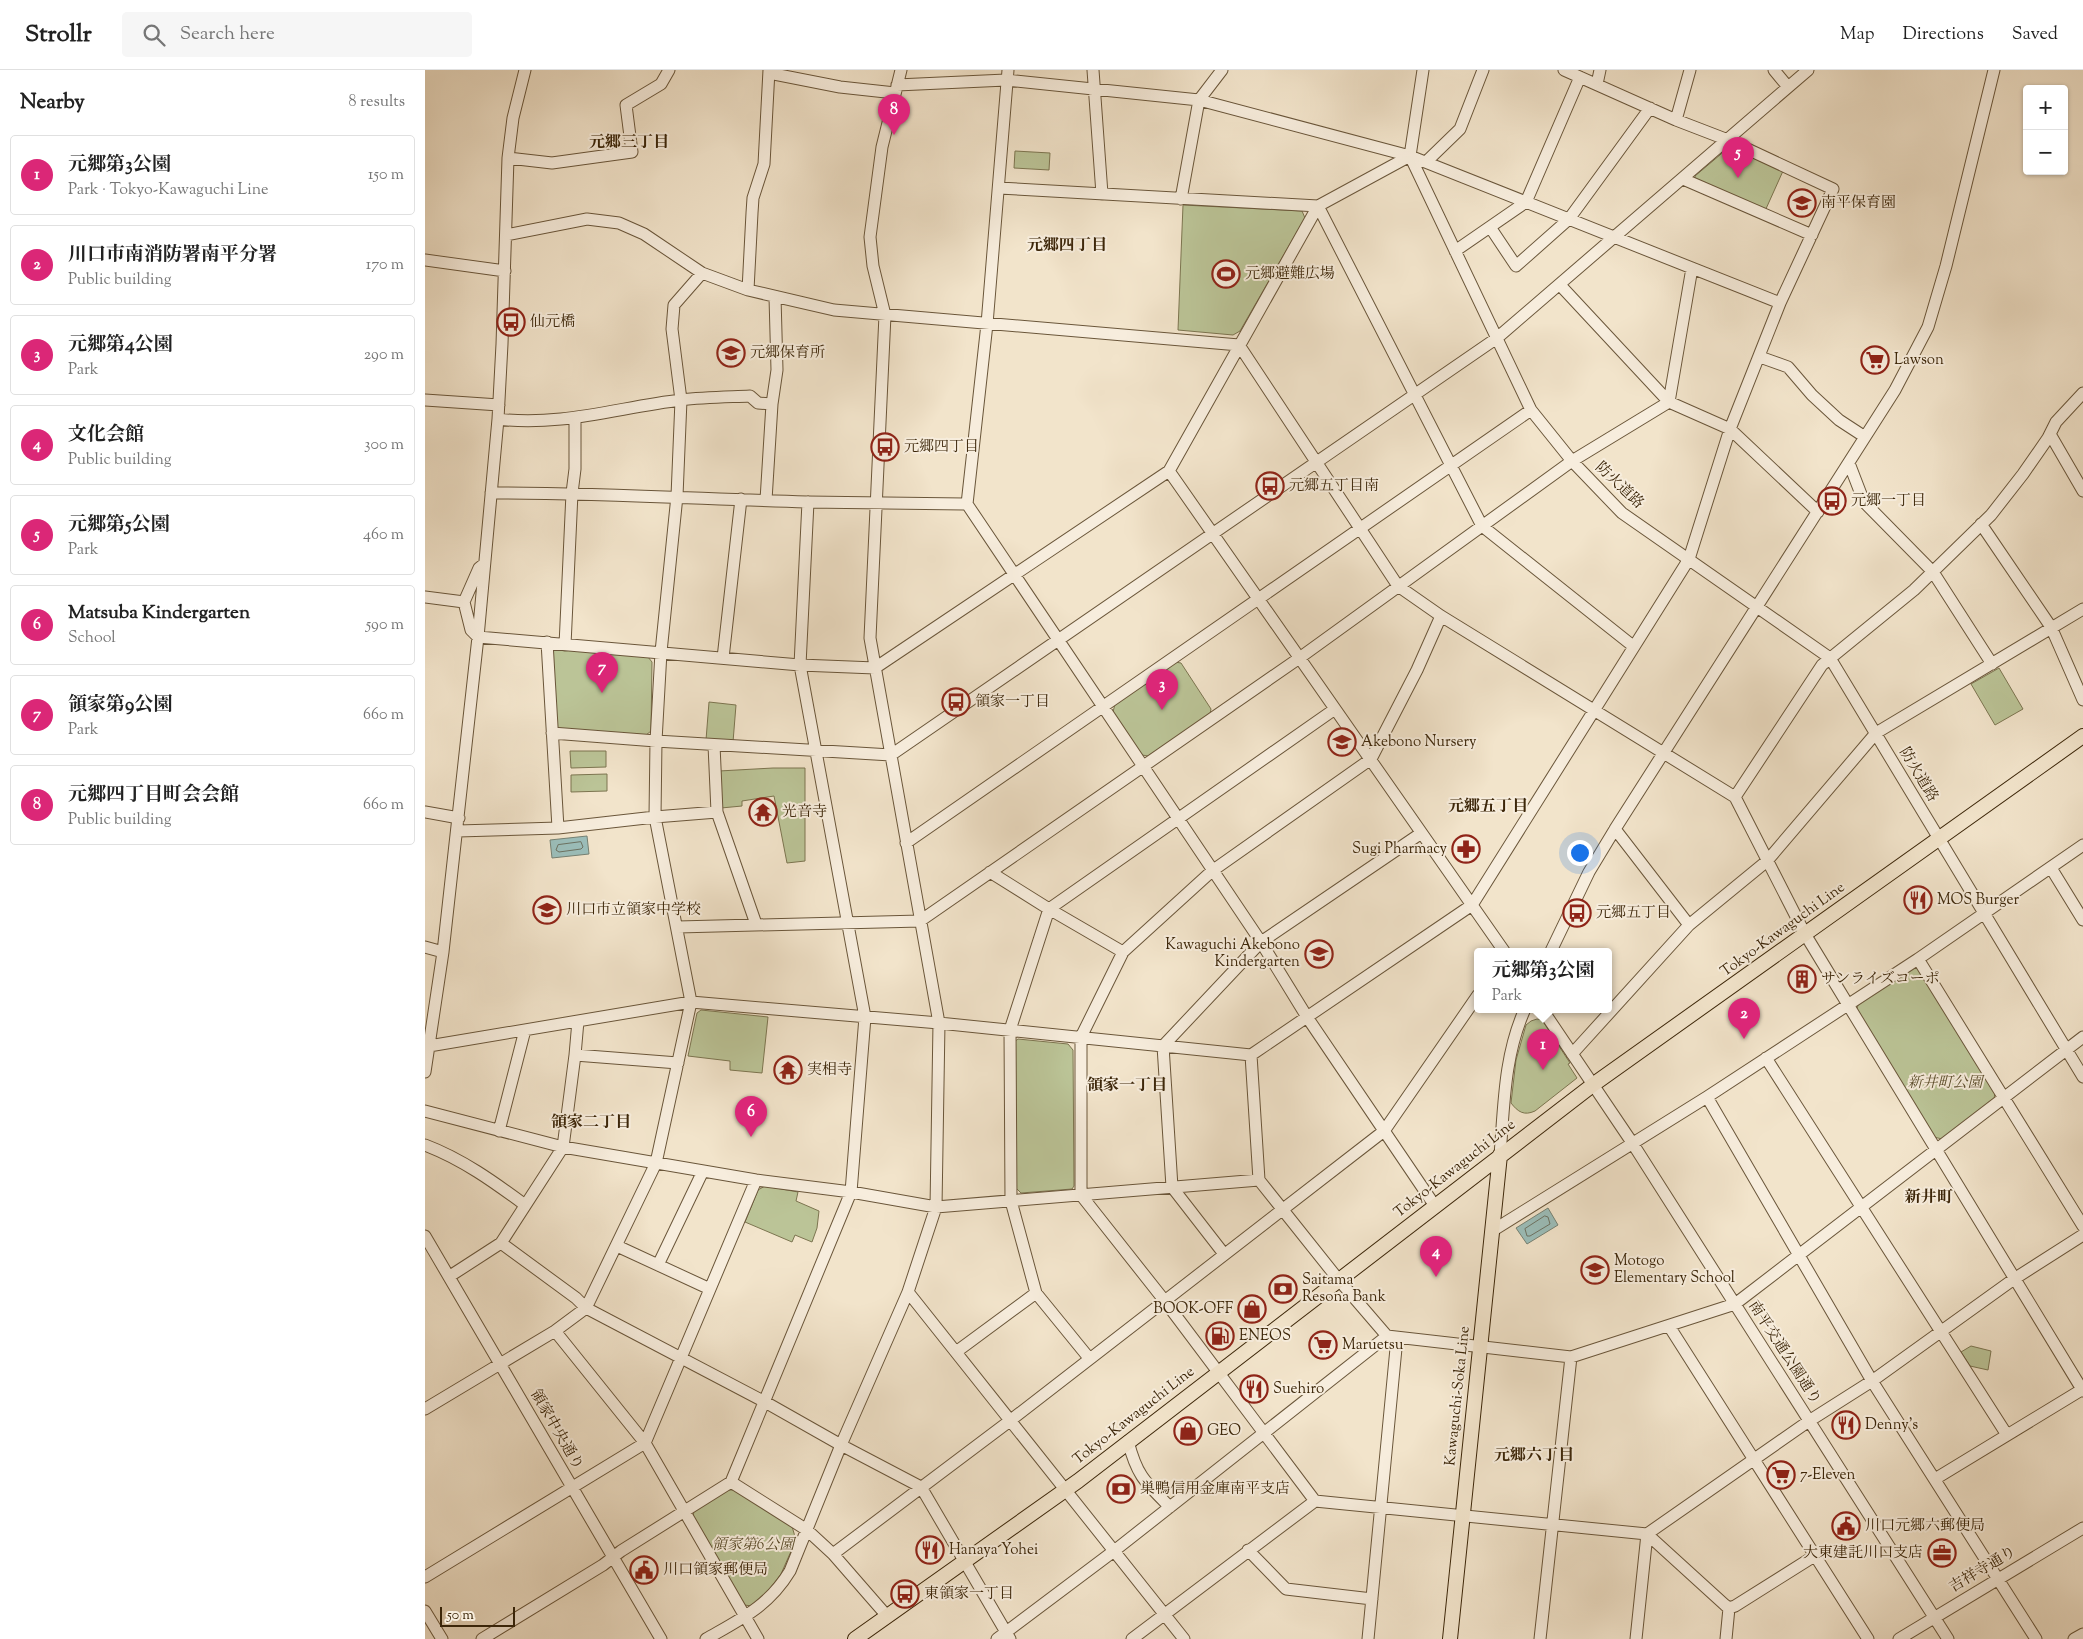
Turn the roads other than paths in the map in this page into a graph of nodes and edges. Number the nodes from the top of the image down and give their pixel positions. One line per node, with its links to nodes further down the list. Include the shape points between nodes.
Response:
1 (525, 70): 26 (street, via 513,118)
2 (669, 70): 26 (street, via 661,84 626,105 632,152 552,163)
3 (901, 70): 20 (street)
4 (1093, 70): 19 (street)
5 (1222, 70): 21 (street)
6 (1423, 70): 25 (street)
7 (1483, 70): 27 (street, via 1460,129)
8 (1564, 70): 16 (street)
9 (1600, 70): 17 (street)
10 (1690, 70): 23 (street)
11 (1774, 70): 18 (street)
12 (1808, 70): 18 (street)
13 (1995, 70): 65 (street, via 1928,327 1895,390)
14 (769, 72): 20 (street, via 840,87); 45 (street, via 764,164 752,206)
15 (1007, 75): 19 (street); 20 (street); 29 (street)
16 (1580, 77): 17 (street); 32 (street)
17 (1597, 84): 22 (street)
18 (1788, 87): 24 (street)
19 (1095, 88): 21 (street); 30 (street)
20 (896, 89): 48 (street, via 882,147 870,237 873,266)
21 (1199, 100): 25 (street); 31 (street)
22 (1650, 108): 23 (street); 34 (street)
23 (1676, 120): 24 (street)
24 (1728, 140): 28 (street); 37 (street, via 1833,189)
25 (1410, 156): 27 (street); 33 (street); 39 (street, 防火道路)
26 (508, 158): 36 (street)
27 (1426, 162): 32 (street)
28 (1683, 179): 37 (street); 38 (street)
29 (999, 188): 30 (street); 49 (street)
30 (1102, 194): 31 (street)
31 (1181, 199): 33 (street)
32 (1526, 202): 34 (street); 35 (street)
33 (1318, 206): 51 (street); 54 (street)
34 (1569, 220): 35 (street, via 1516,266); 38 (street)
35 (1490, 227): 39 (street)
36 (506, 235): 42 (street); 43 (street, via 587,219 619,223 644,234)
37 (1811, 235): 47 (street)
38 (1614, 237): 41 (street); 44 (street)
39 (1455, 251): 50 (street, 防火道路)
40 (425, 260): 42 (street)
41 (1691, 268): 47 (street); 57 (street)
42 (505, 271): 58 (street)
43 (702, 273): 45 (street); 56 (street, via 674,305 672,328)
44 (1560, 285): 50 (street); 57 (street)
45 (749, 290): 46 (street)
46 (775, 297): 48 (street, via 834,310); 59 (street, via 777,370)
47 (1780, 303): 52 (street)
48 (885, 315): 49 (street); 77 (street)
49 (987, 324): 51 (street); 79 (street)
50 (1497, 338): 54 (street); 60 (street, 防火道路)
51 (1239, 345): 67 (street); 70 (street)
52 (1759, 357): 63 (street); 65 (street, via 1788,368 1839,420)
53 (2083, 393): 64 (street, via 2056,422)
54 (1415, 394): 67 (street); 69 (street)
55 (425, 400): 58 (street)
56 (681, 400): 59 (street, via 751,396 757,403); 61 (street); 74 (street)
57 (1669, 402): 63 (street); 66 (street)
58 (499, 404): 62 (street)
59 (772, 404): 76 (street)
60 (1531, 410): 66 (street, 防火道路); 69 (street)
61 (575, 418): 62 (street, via 519,422); 73 (street)
62 (498, 419): 72 (street)
63 (1730, 429): 80 (street); 85 (street)
64 (2050, 434): 71 (street); 81 (street, via 2023,474)
65 (1865, 437): 68 (street)
66 (1572, 461): 82 (street); 85 (street, 防火道路, via 1623,513)
67 (1317, 462): 83 (street); 84 (street)
68 (1849, 463): 80 (street); 87 (street, via 1864,502)
69 (1452, 464): 82 (street); 83 (street)
70 (1169, 471): 84 (street); 88 (street)
71 (2083, 491)
72 (491, 493): 73 (street); 86 (street)
73 (572, 493): 74 (street); 100 (street)
74 (677, 496): 75 (street); 102 (street)
75 (741, 499): 76 (street); 103 (street)
76 (766, 500): 78 (street)
77 (876, 501): 78 (street); 79 (street); 108 (street, via 870,638)
78 (807, 502): 107 (street)
79 (967, 504): 88 (street)
80 (1818, 512): 93 (street)
81 (1981, 524): 87 (street); 96 (street)
82 (1482, 526): 89 (street); 101 (street)
83 (1361, 529): 89 (street); 91 (street)
84 (1214, 533): 91 (street); 98 (street)
85 (1689, 559): 93 (street, 防火道路); 101 (street)
86 (485, 563): 92 (street, via 479,568); 97 (street)
87 (1933, 572): 104 (street); 106 (street)
88 (1014, 574): 98 (street); 108 (street)
89 (1399, 586): 95 (street); 105 (street)
90 (425, 598): 92 (street)
91 (1258, 599): 105 (street); 110 (street)
92 (465, 602): 97 (street, via 471,630)
93 (1756, 606): 104 (street, 防火道路); 119 (street)
94 (2083, 609): 96 (street)
95 (1441, 616): 112 (street); 121 (street)
96 (2051, 627): 106 (street); 109 (street)
97 (478, 637): 99 (street); 127 (street)
98 (1059, 640): 110 (street); 120 (street)
99 (547, 642): 100 (street); 113 (street)
100 (565, 645): 102 (street)
101 (1633, 646): 112 (street)
102 (661, 652): 103 (street); 116 (street)
103 (723, 658): 107 (street)
104 (1830, 658): 114 (street, 防火道路); 123 (street, via 1822,665)
105 (1298, 659): 111 (street); 122 (street)
106 (1993, 664): 114 (street)
107 (800, 665): 108 (street); 118 (street)
108 (875, 668): 120 (street)
109 (2083, 700)
110 (1103, 706): 122 (street); 134 (street)
111 (1335, 709): 121 (street); 128 (street)
112 (1595, 711): 119 (street); 140 (street)
113 (552, 733): 116 (street); 129 (street)
114 (1876, 733): 133 (street, 防火道路); 136 (street)
115 (2083, 736): 133 (main road, Tokyo-Kawaguchi Line)
116 (656, 741): 117 (street); 126 (street)
117 (714, 745): 118 (street); 125 (street)
118 (816, 750): 120 (street); 145 (street)
119 (1663, 753): 123 (street); 130 (street)
120 (891, 755): 134 (street)
121 (1371, 759): 132 (street); 138 (street)
122 (1144, 766): 128 (street); 139 (street)
123 (1735, 797): 136 (street)
124 (425, 812): 127 (street)
125 (717, 812): 126 (street); 146 (street)
126 (655, 817): 129 (street); 148 (street)
127 (459, 818): 131 (street)
128 (1179, 820): 138 (street); 141 (street)
129 (558, 828): 131 (street)
130 (1615, 829): 147 (street); 153 (street, via 1589,872)
131 (457, 831): 154 (street)
132 (1420, 834): 140 (street); 150 (street)
133 (1938, 838): 142 (street, 防火道路); 149 (main road, Tokyo-Kawaguchi Line)
134 (907, 843): 144 (street)
135 (2083, 845): 137 (street)
136 (1767, 861): 147 (street); 149 (street)
137 (2051, 868): 142 (street); 143 (street)
138 (1213, 871): 150 (street); 155 (street)
139 (990, 872): 141 (street); 144 (street)
140 (1472, 905): 152 (street); 165 (street)
141 (1049, 910): 155 (street); 169 (street)
142 (1985, 914): 156 (street); 174 (street, 防火道路)
143 (2083, 920)
144 (920, 921): 145 (street); 167 (street)
145 (847, 922): 146 (street); 164 (street)
146 (756, 924): 148 (street)
147 (1689, 925): 160 (street)
148 (678, 927): 158 (street)
149 (1805, 934): 159 (street); 182 (main road, Tokyo-Kawaguchi Line)
150 (1261, 942): 165 (street); 173 (street)
151 (425, 947): 154 (street)
152 (1502, 948)
153 (1552, 948)
154 (443, 952): 172 (street)
155 (1123, 952): 170 (street)
156 (1918, 959): 159 (street); 184 (street)
157 (1474, 1001): 187 (street)
158 (691, 1002): 164 (street); 166 (street); 179 (street)
159 (1849, 1004): 178 (street); 191 (street)
160 (1612, 1010)
161 (1524, 1013): 192 (street, via 1507,1070)
162 (1545, 1013): 175 (street, 南平交通公園通り)
163 (1609, 1013): 175 (street)
164 (865, 1017): 167 (street); 198 (street)
165 (1307, 1017): 177 (street); 187 (street)
166 (578, 1020): 168 (street); 176 (street)
167 (939, 1023): 169 (street); 203 (street)
168 (525, 1030): 172 (street); 186 (street)
169 (1010, 1030): 170 (street); 200 (street)
170 (1081, 1037): 173 (street); 199 (street)
171 (2083, 1037): 174 (street)
172 (429, 1046): 180 (street)
173 (1163, 1046): 177 (street); 197 (street)
174 (2066, 1049): 181 (street, 防火道路); 184 (street)
175 (1572, 1054): 182 (street, 南平交通公園通り)
176 (575, 1055): 179 (street); 190 (street)
177 (1251, 1055): 196 (street)
178 (1766, 1058): 183 (street); 204 (street)
179 (678, 1063): 193 (street)
180 (425, 1072)
181 (2083, 1077)
182 (1594, 1084): 188 (street, 南平交通公園通り); 192 (main road, Tokyo-Kawaguchi Line)
183 (1707, 1097): 188 (street); 213 (street)
184 (2004, 1098): 191 (street); 206 (street)
185 (425, 1111): 186 (street)
186 (499, 1131): 190 (street)
187 (1384, 1131): 202 (street); 205 (street)
188 (1633, 1144): 207 (street); 222 (street, 南平交通公園通り)
189 (425, 1145): 201 (street, via 446,1153)
190 (563, 1147): 193 (street); 201 (street)
191 (1935, 1149): 204 (street); 217 (street)
192 (1499, 1155): 202 (main road, Tokyo-Kawaguchi Line); 207 (main road, Kawaguchi-Soka Line)
193 (656, 1164): 194 (street); 211 (street)
194 (703, 1171): 195 (street); 214 (street)
195 (756, 1180): 198 (street); 218 (street)
196 (1259, 1180): 197 (street); 205 (street)
197 (1172, 1187): 199 (street); 212 (street)
198 (851, 1192): 203 (street); 237 (street)
199 (1081, 1195): 200 (street); 221 (street)
200 (1011, 1201): 203 (street); 220 (street)
201 (525, 1205): 210 (street)
202 (1435, 1206): 216 (main road, Tokyo-Kawaguchi Line)
203 (936, 1207): 219 (street)
204 (1862, 1208): 213 (street); 225 (street)
205 (1283, 1210): 212 (street); 216 (street)
206 (2083, 1226)
207 (1492, 1231): 228 (main road, Kawaguchi-Soka Line)
208 (2083, 1235): 217 (street)
209 (425, 1236): 215 (street, 領家中央通り)
210 (501, 1243): 215 (street); 223 (street)
211 (617, 1246): 214 (street); 223 (street)
212 (1225, 1254): 221 (street)
213 (1800, 1255): 222 (street); 235 (street)
214 (658, 1265): 218 (street)
215 (450, 1276): 233 (street, 領家中央通り)
216 (1338, 1279): 227 (street); 234 (main road, Tokyo-Kawaguchi Line)
217 (2014, 1279): 225 (street); 236 (street)
218 (710, 1289): 231 (street)
219 (908, 1292): 229 (street); 245 (street)
220 (1036, 1293): 229 (street); 232 (street)
221 (1164, 1300): 232 (street); 234 (street)
222 (1735, 1304): 224 (street); 240 (street, 南平交通公園通り)
223 (586, 1308): 226 (street); 231 (street)
224 (1669, 1326): 230 (street); 246 (street)
225 (1941, 1330): 235 (street); 242 (street)
226 (555, 1331): 233 (street); 244 (street)
227 (1392, 1337): 228 (street); 241 (street); 253 (street)
228 (1479, 1348): 230 (street); 256 (main road, Kawaguchi-Soka Line)
229 (956, 1352): 239 (street)
230 (1571, 1357): 257 (street)
231 (681, 1358): 237 (street); 244 (street)
232 (1089, 1358): 239 (street)
233 (501, 1364): 238 (street); 250 (street, 領家中央通り)
234 (1218, 1372): 241 (street); 243 (main road, Tokyo-Kawaguchi Line)
235 (1872, 1381): 240 (street); 247 (street)
236 (2083, 1390): 242 (street)
237 (765, 1402): 245 (street); 248 (street)
238 (425, 1409)
239 (1011, 1420): 249 (street); 251 (street)
240 (1809, 1421): 246 (street); 275 (street, 南平交通公園通り)
241 (1265, 1433): 252 (street); 254 (street)
242 (2007, 1435): 247 (street)
243 (1128, 1441): 251 (main road, Tokyo-Kawaguchi Line); 254 (street, via 1142,1479)
244 (645, 1443): 250 (street); 255 (street)
245 (841, 1446): 249 (street); 259 (street)
246 (1755, 1460): 260 (street); 264 (street)
247 (1935, 1479): 268 (street)
248 (731, 1482): 255 (street); 259 (street)
249 (921, 1487): 263 (street); 266 (street)
250 (573, 1488): 265 (street, 領家中央通り); 267 (street)
251 (1066, 1489): 262 (street); 266 (main road, Tokyo-Kawaguchi Line)
252 (1315, 1501): 253 (street); 261 (street)
253 (1381, 1506): 256 (street); 269 (street)
254 (1170, 1507): 262 (street)
255 (684, 1512): 265 (street); 274 (street)
256 (1463, 1515): 257 (street); 287 (main road, Kawaguchi-Soka Line)
257 (1551, 1524): 260 (street); 288 (street)
258 (2083, 1528): 268 (street, 吉祥寺通り)
259 (807, 1530): 263 (street); 274 (street, via 781,1586)
260 (1647, 1534): 270 (street); 289 (street)
261 (1248, 1550): 269 (street, via 1286,1589); 272 (street)
262 (1114, 1551): 272 (street); 277 (street)
263 (833, 1554): 273 (street)
264 (1815, 1555): 270 (street); 291 (street)
265 (613, 1557): 279 (street); 280 (street, 領家中央通り)
266 (965, 1561): 273 (main road, Tokyo-Kawaguchi Line); 277 (street)
267 (425, 1577)
268 (1999, 1578): 275 (street, 吉祥寺通り); 294 (street)
269 (1372, 1599): 286 (street)
270 (1729, 1608): 290 (street)
271 (425, 1611): 278 (street)
272 (1164, 1614): 284 (street); 285 (street)
273 (887, 1616): 283 (main road, Tokyo-Kawaguchi Line)
274 (745, 1617): 281 (street); 282 (street)
275 (1934, 1618): 292 (street, 吉祥寺通り); 293 (street, 南平交通公園通り)
276 (2083, 1634): 295 (street)
277 (1004, 1637)
278 (442, 1639)
279 (482, 1639)
280 (661, 1639)
281 (706, 1639)
282 (759, 1639)
283 (855, 1639)
284 (1133, 1639)
285 (1184, 1639)
286 (1368, 1639)
287 (1450, 1639)
288 (1540, 1639)
289 (1636, 1639)
290 (1726, 1639)
291 (1868, 1639)
292 (1899, 1639)
293 (1948, 1639)
294 (2036, 1639)
295 (2074, 1639)

